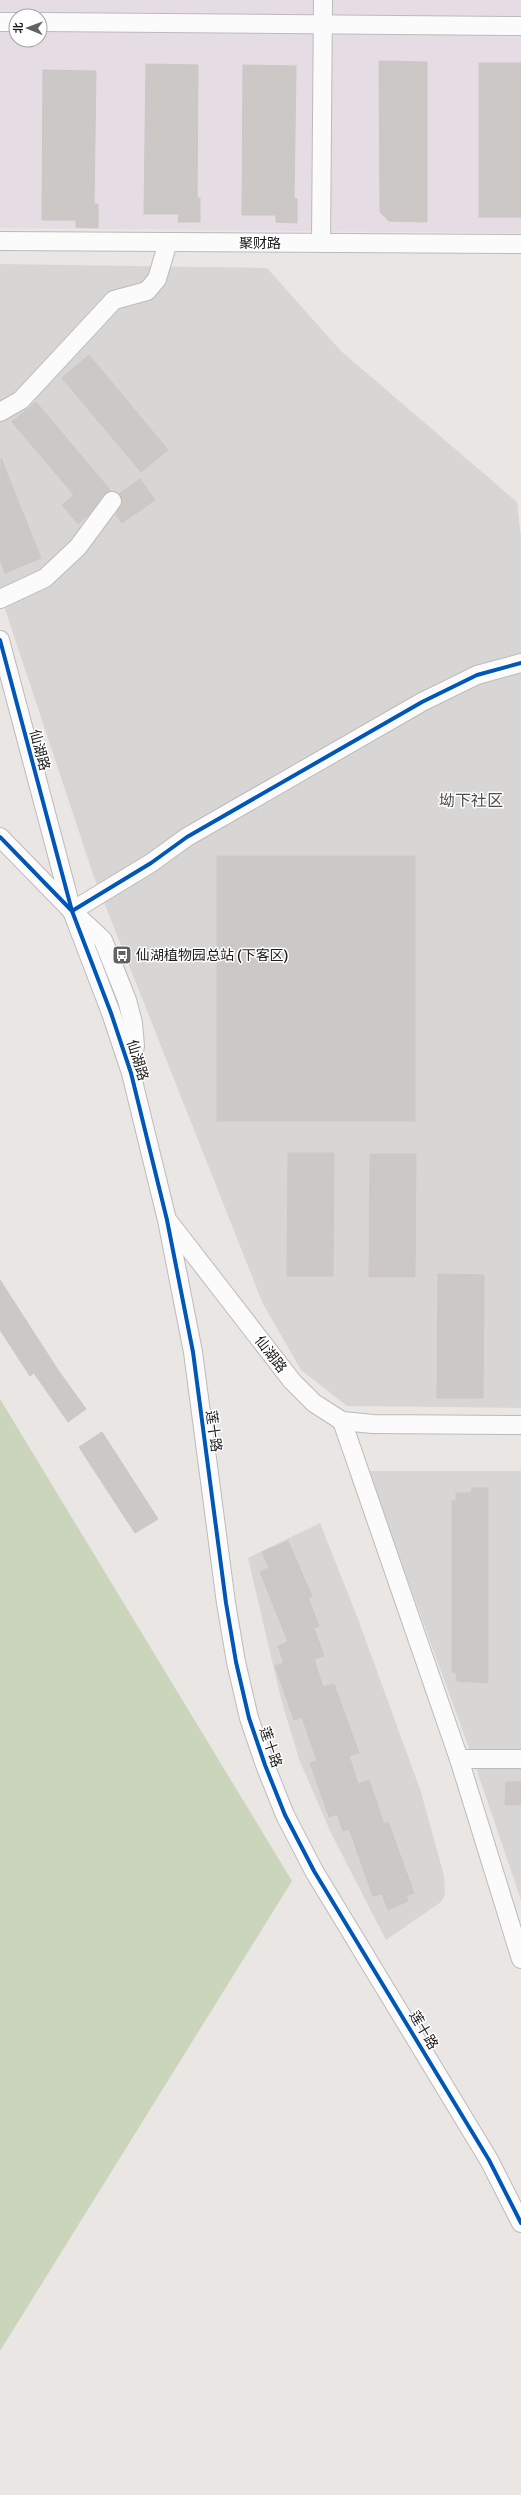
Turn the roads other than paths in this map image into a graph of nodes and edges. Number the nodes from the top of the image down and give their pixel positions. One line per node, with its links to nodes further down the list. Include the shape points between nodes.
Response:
1 (323, 0): 3 (street)
2 (48, 22): 3 (street)
3 (322, 24): 4 (street); 7 (street)
4 (521, 26)
5 (0, 241): 6 (street, 聚财路)
6 (168, 242): 7 (street, 聚财路); 9 (street, via 157,280 147,291 114,300 21,400)
7 (321, 243): 8 (street, 聚财路)
8 (521, 244)
9 (0, 412)
10 (112, 501): 11 (street, via 78,547 45,578)
11 (0, 599)
12 (0, 640): 15 (street, 仙湖路)
13 (521, 663): 15 (street, via 477,675 422,702 187,837)
14 (0, 837): 15 (street, 仙湖路)
15 (72, 911): 16 (street, 仙湖路, via 131,1072)
16 (167, 1220): 17 (street, 仙湖路, via 292,1381 314,1403); 22 (street, 莲十路, via 193,1352 235,1654 249,1718 265,1765 285,1815 314,1871 489,2160)
17 (342, 1421): 18 (street, 仙湖路, via 373,1424); 19 (street)
18 (521, 1425)
19 (459, 1759): 20 (street); 21 (street)
20 (521, 1759)
21 (521, 1959)
22 (521, 2223)

